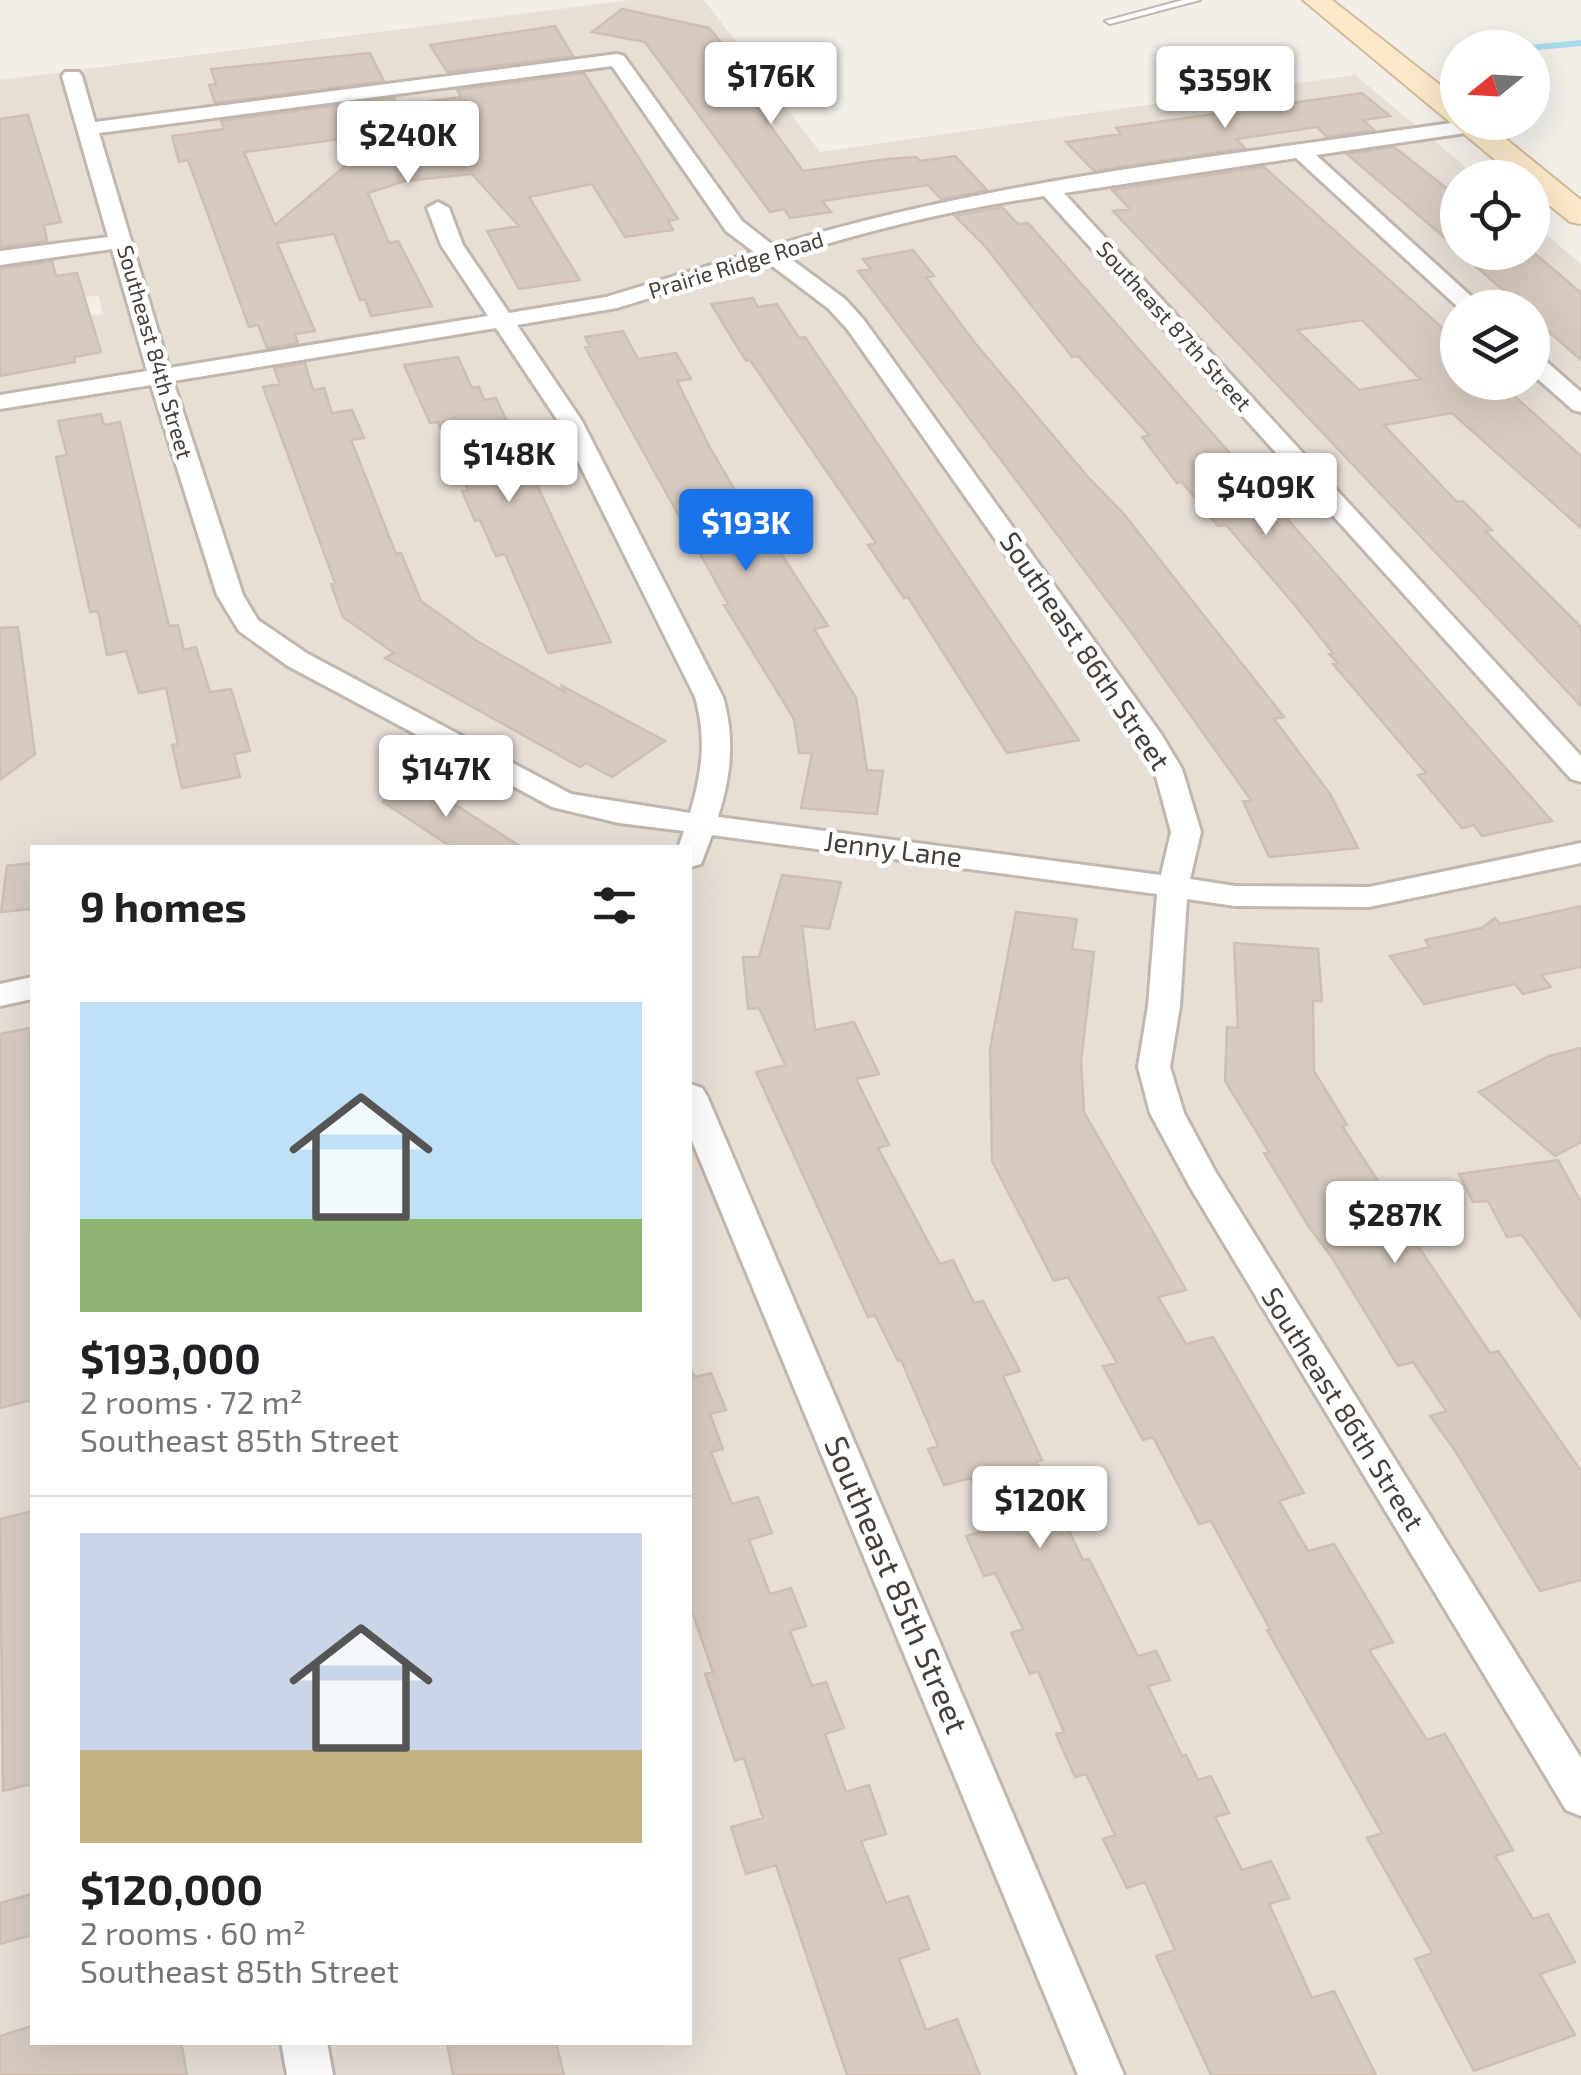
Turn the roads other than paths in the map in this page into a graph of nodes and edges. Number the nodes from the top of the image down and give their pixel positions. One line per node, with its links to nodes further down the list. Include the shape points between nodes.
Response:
1 (1195, 0): 3 (lane)
2 (1316, 0): 5 (street)
3 (1110, 21)
4 (72, 76): 7 (street, Southeast 84th Street)
5 (1440, 100)
6 (1440, 126): 9 (street, Prairie Ridge Road)
7 (87, 129): 13 (street, Southeast 84th Street); 14 (street, Southeast 86th Street, via 617,60 734,226)
8 (1489, 140): 12 (street)
9 (1301, 152): 10 (street, Prairie Ridge Road); 16 (street)
10 (1050, 190): 14 (street, Prairie Ridge Road, via 912,212); 23 (street, Southeast 87th Street)
11 (438, 208): 17 (street, via 452,245)
12 (1581, 215)
13 (123, 241): 15 (street); 18 (street, Southeast 84th Street)
14 (770, 256): 17 (street, Prairie Ridge Road, via 609,304); 27 (street, Southeast 86th Street, via 856,325 1147,734 1168,769 1186,832)
15 (0, 258)
16 (1453, 290)
17 (502, 322): 18 (street, Prairie Ridge Road); 24 (street, via 570,421 709,697 718,720 718,757)
18 (160, 377): 20 (street, Prairie Ridge Road); 22 (street, Southeast 84th Street, via 230,594)
19 (1550, 377): 21 (street)
20 (0, 402)
21 (1581, 405)
22 (248, 625): 24 (street, Jenny Lane, via 298,660 562,801)
23 (1581, 773)
24 (701, 825): 25 (street); 27 (street, Jenny Lane)
25 (692, 851)
26 (1581, 853): 27 (street, Jenny Lane, via 1369,896 1236,896)
27 (1173, 887): 31 (street, Southeast 86th Street, via 1154,1067 1167,1113)
28 (30, 988): 29 (street)
29 (0, 995)
30 (692, 1101): 34 (street, Southeast 85th Street)
31 (1581, 1796)
32 (305, 2045): 33 (street)
33 (310, 2075)
34 (1101, 2075)

